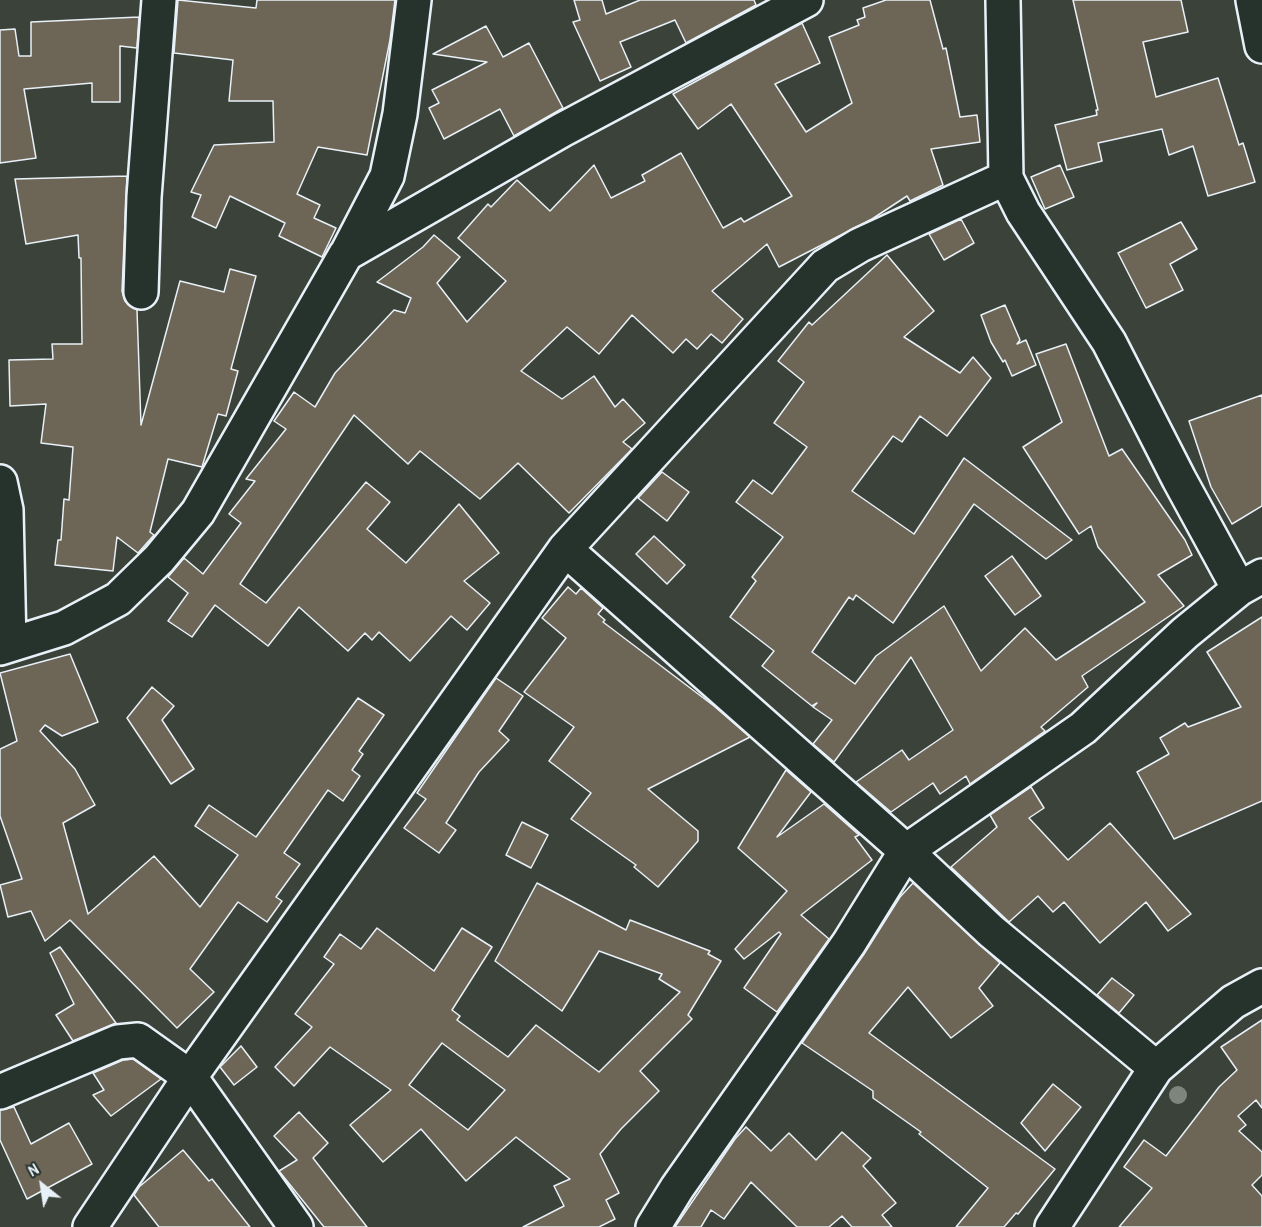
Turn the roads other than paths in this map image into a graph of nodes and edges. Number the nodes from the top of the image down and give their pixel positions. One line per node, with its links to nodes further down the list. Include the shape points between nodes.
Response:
1 (159, 0): 10 (street)
2 (414, 0): 9 (street, via 400,114 387,176)
3 (806, 0): 6 (street)
4 (1003, 0): 8 (street)
5 (1253, 0): 7 (street)
6 (768, 10): 9 (street)
7 (1262, 46)
8 (1006, 178): 12 (street, via 860,245 825,266); 13 (street, via 1023,212 1109,342 1179,479)
9 (346, 254): 14 (street, via 198,512 159,559 118,599 64,628)
10 (141, 292)
11 (0, 482): 14 (street, via 6,510)
12 (565, 549): 15 (street); 18 (street)
13 (1250, 583): 15 (street, via 1185,633 1083,728)
14 (4, 647)
15 (906, 851): 17 (street, via 990,931); 22 (street, via 849,943)
16 (1262, 986): 17 (street, via 1233,1002)
17 (1155, 1068): 23 (street)
18 (190, 1077): 19 (street, via 138,1040 118,1042); 20 (street); 21 (street)
19 (0, 1092)
20 (90, 1227)
21 (296, 1227)
22 (653, 1227)
23 (1052, 1227)

